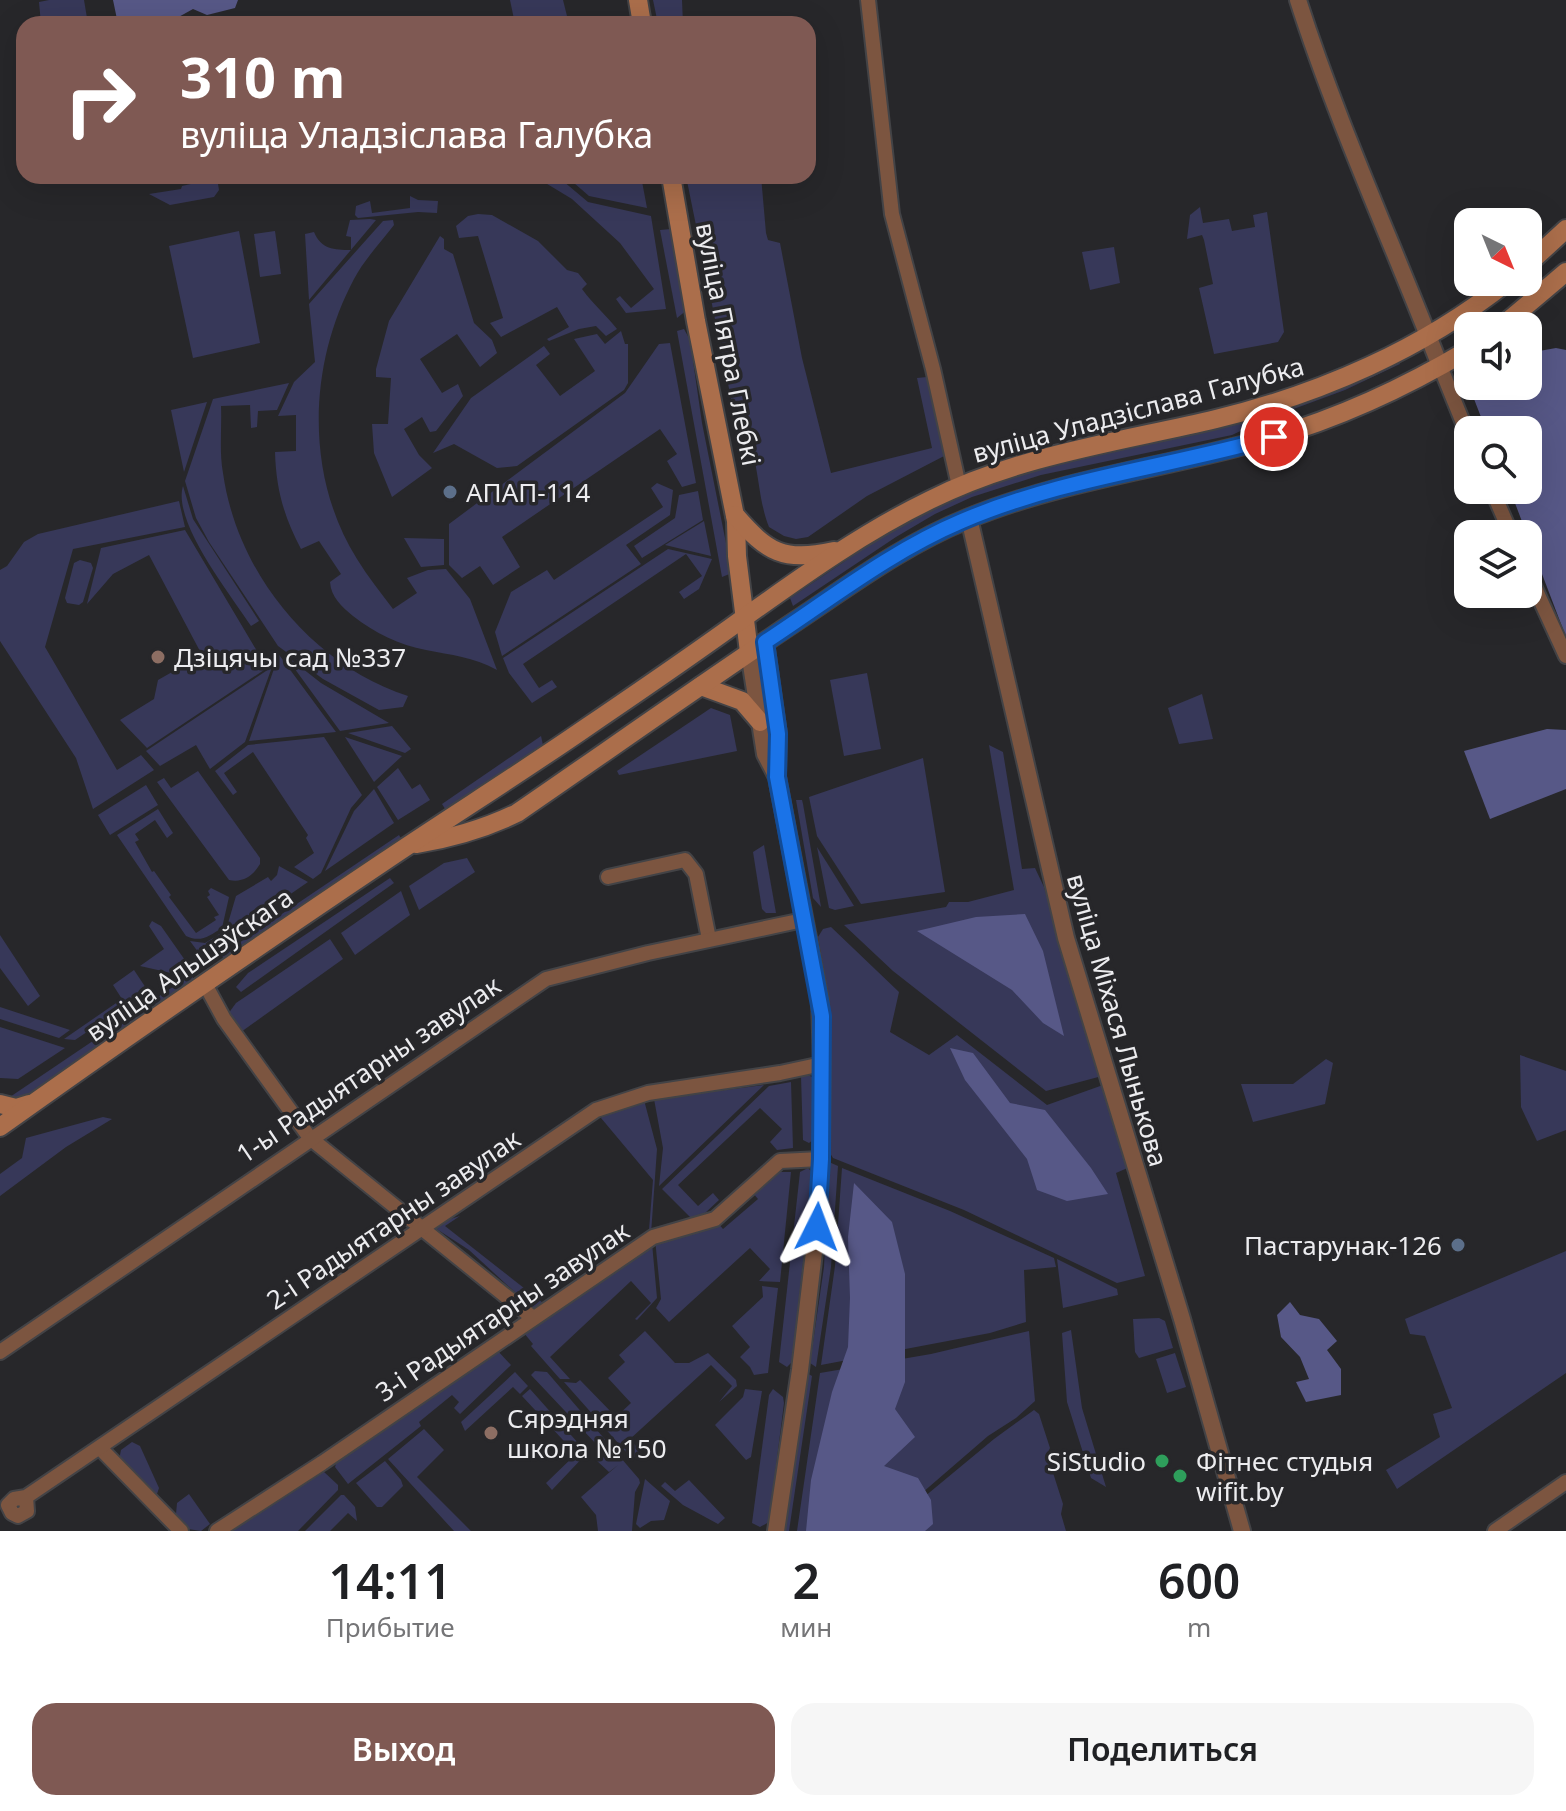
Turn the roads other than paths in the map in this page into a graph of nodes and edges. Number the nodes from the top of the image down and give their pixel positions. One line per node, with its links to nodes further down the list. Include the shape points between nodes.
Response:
1 (868, 0): 13 (street, via 892,214)
2 (1298, 0): 9 (street)
3 (672, 184): 14 (main road, вуліца Пятра Глебкі)
4 (1566, 229): 5 (main road)
5 (1542, 251)
6 (1566, 272): 8 (main road)
7 (1488, 296): 9 (main road, вуліца Уладзіслава Галубка)
8 (1519, 312)
9 (1428, 336): 11 (street); 13 (main road, вуліца Уладзіслава Галубка, via 1274,403 1054,455)
10 (1454, 358): 11 (main road)
11 (1440, 366): 12 (street); 15 (main road, via 1353,408 1274,437 1065,486)
12 (1460, 416)
13 (959, 486): 16 (main road, вуліца Уладзіслава Галубка)
14 (735, 518): 16 (main road, via 756,540 781,554 806,557); 18 (main road, вуліца Пятра Глебкі)
15 (969, 518): 19 (main road, via 888,560); 44 (street, вуліца Міхася Лынькова, via 1066,938)
16 (844, 548): 18 (main road, вуліца Уладзіслава Галубка)
17 (1542, 604): 20 (street)
18 (751, 613): 19 (main road, вуліца Пятра Глебкі); 24 (main road, вуліца Альшэўскага)
19 (757, 647): 21 (main road, вуліца Альшэўскага); 22 (street, вуліца Пятра Глебкі); 23 (street, вуліца Пятра Глебкі, via 778,734)
20 (1566, 656)
21 (701, 686): 22 (main road, via 742,701); 24 (main road, вуліца Альшэўскага, via 517,813 455,838)
22 (760, 722): 23 (street, вуліца Пятра Глебкі, via 765,754)
23 (777, 777): 26 (street, вуліца Пятра Глебкі)
24 (409, 845): 28 (main road, вуліца Альшэўскага)
25 (608, 877): 27 (street, via 685,860 696,874)
26 (803, 920): 27 (street, 1-ы Радыятарны завулак); 29 (street, вуліца Пятра Глебкі, via 820,1000)
27 (709, 939): 33 (street, 1-ы Радыятарны завулак, via 546,979)
28 (205, 984): 30 (main road, вуліца Альшэўскага); 33 (street, via 224,1019)
29 (822, 1064): 34 (street, вуліца Пятра Глебкі); 35 (street, 2-і Радыятарны завулак, via 648,1093 596,1110)
30 (39, 1099): 31 (main road, via 22,1107); 32 (main road, вуліца Альшэўскага)
31 (0, 1104)
32 (0, 1127)
33 (310, 1138): 35 (street); 37 (street, 1-ы Радыятарны завулак)
34 (821, 1159): 36 (street, 3-і Радыятарны завулак, via 780,1161 715,1219 653,1237); 43 (street, вуліца Пятра Глебкі, via 802,1354)
35 (420, 1228): 36 (street); 38 (street, 2-і Радыятарны завулак)
36 (533, 1318): 42 (street, 3-і Радыятарны завулак)
37 (0, 1352)
38 (101, 1449): 40 (street, 2-і Радыятарны завулак); 41 (street)
39 (1566, 1482): 45 (street)
40 (26, 1497)
41 (181, 1531)
42 (217, 1531)
43 (776, 1531)
44 (1242, 1531)
45 (1495, 1531)

